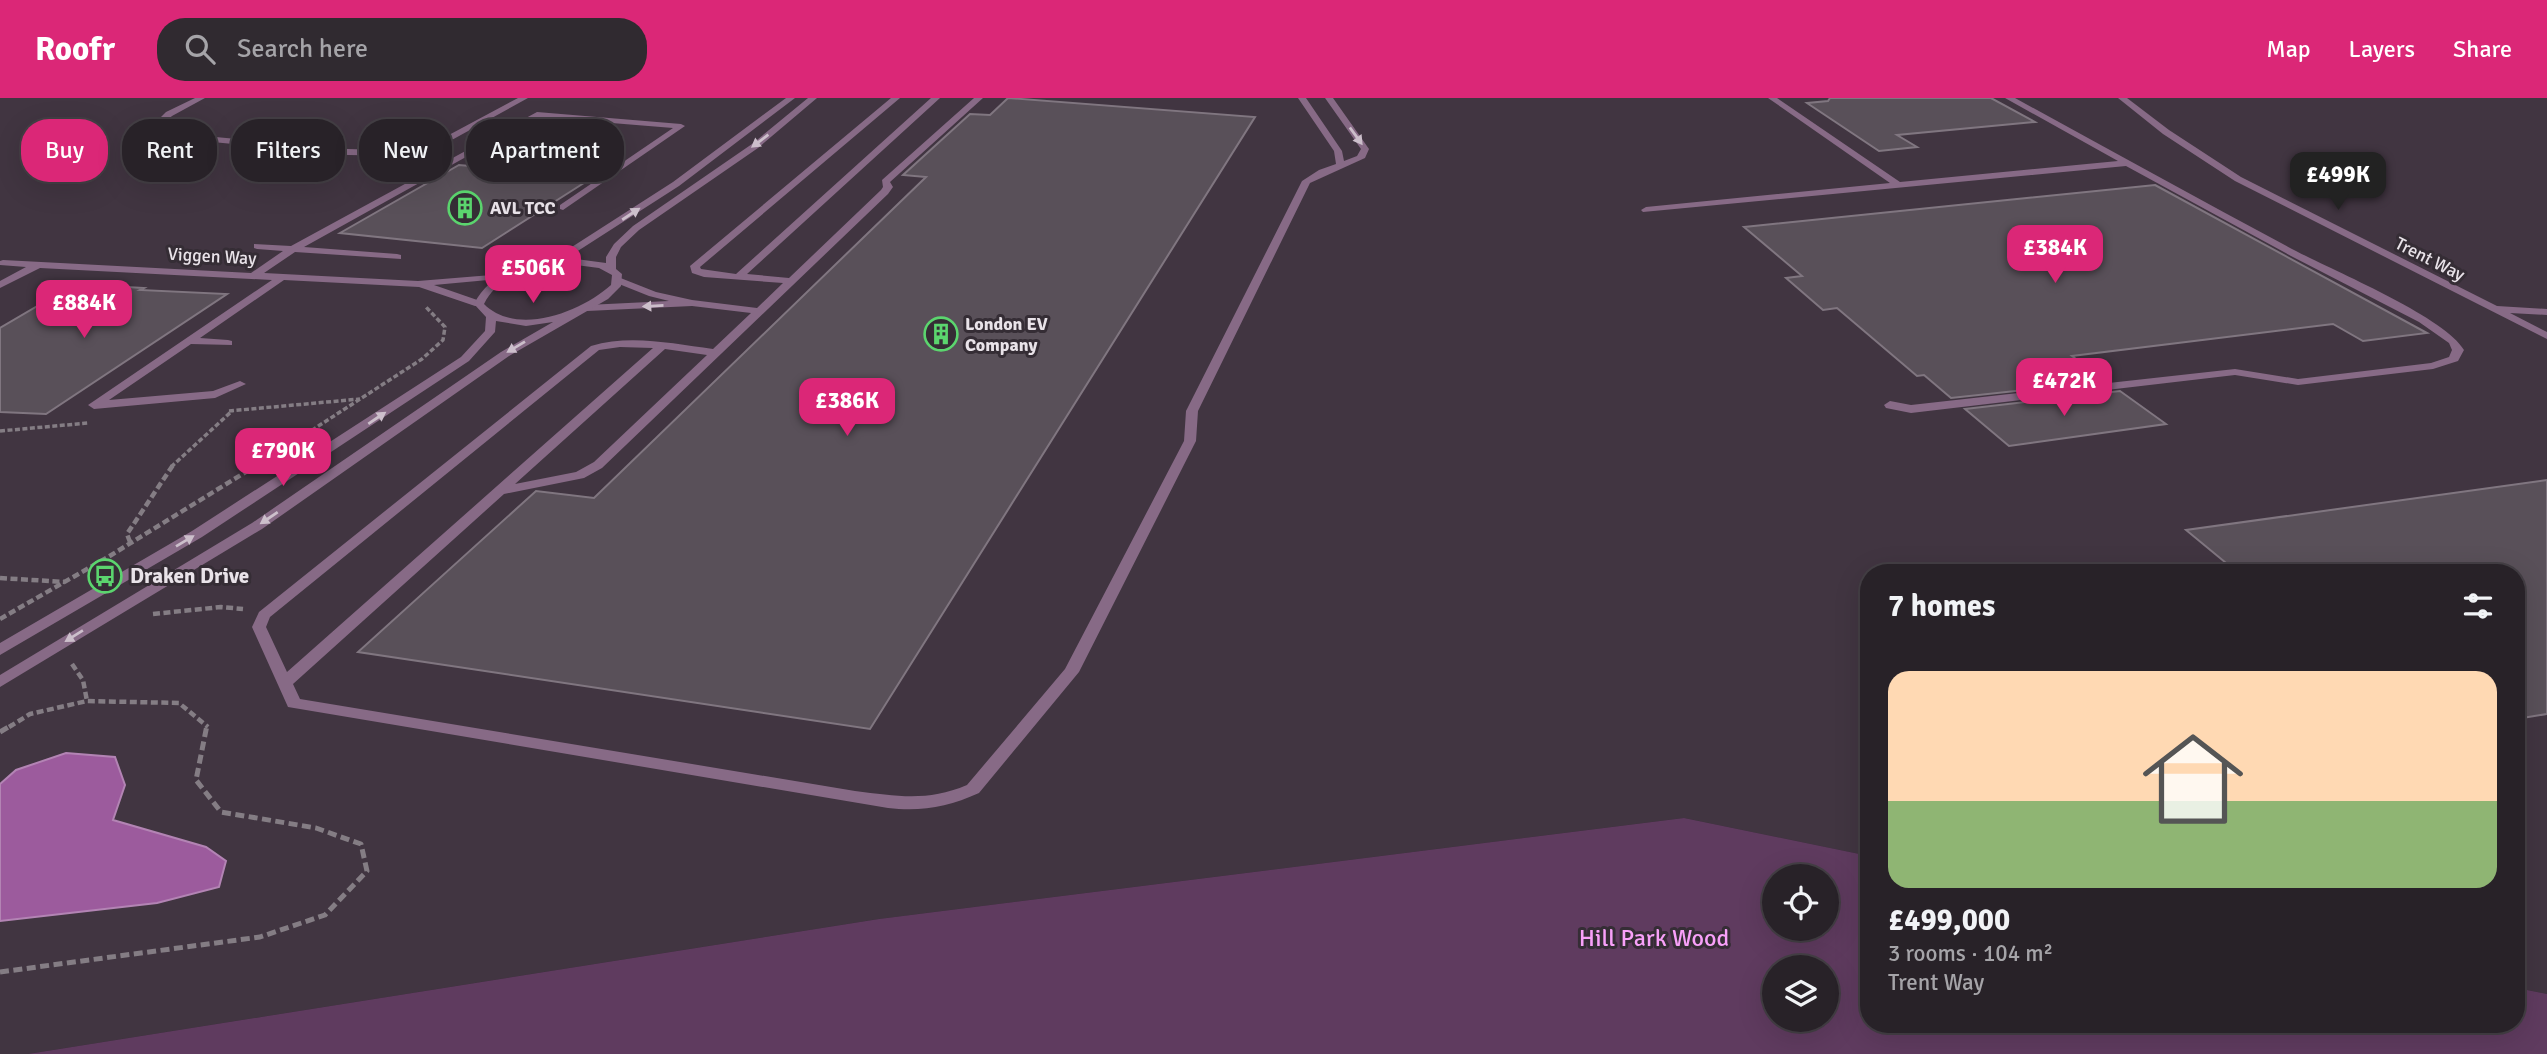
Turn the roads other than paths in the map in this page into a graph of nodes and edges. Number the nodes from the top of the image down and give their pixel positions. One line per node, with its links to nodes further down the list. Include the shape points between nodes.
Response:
1 (201, 98): 14 (street, via 169,114 161,122 165,131)
2 (524, 98): 13 (street)
3 (791, 98): 25 (street, one-way to 3, via 567,254 623,219 724,151)
4 (813, 98): 26 (street, one-way to 26, via 755,146 636,228 617,246)
5 (897, 98): 29 (street, via 695,266 704,274)
6 (936, 98): 29 (street)
7 (979, 98): 32 (street, via 885,182 885,192)
8 (1302, 98): 16 (street, via 1338,151)
9 (1329, 98): 16 (street, one-way to 16, via 1365,149 1361,158)
10 (1772, 98): 17 (street)
11 (2009, 98): 15 (street)
12 (2122, 98): 37 (street, Trent Way, via 2238,179)
13 (452, 137)
14 (359, 152)
15 (2126, 163): 17 (street); 48 (street, via 2423,320 2453,341 2458,350 2454,359 2433,366 2298,382 2235,372 1911,409)
16 (1341, 165): 52 (street, via 1306,181 1192,411 1190,441 1071,672 972,789 950,800 927,805 855,797 294,703)
17 (1898, 185): 19 (street)
18 (563, 207): 21 (street, via 681,126 537,114)
19 (1646, 210)
20 (257, 246): 21 (street)
21 (294, 248): 22 (street); 28 (street)
22 (397, 257)
23 (3, 263): 24 (street, Viggen Way)
24 (37, 265): 28 (street, Viggen Way); 34 (street)
25 (528, 269): 26 (street, via 576,262); 27 (street)
26 (611, 269): 31 (street)
27 (511, 275): 33 (street, Viggen Way); 36 (street, via 488,288)
28 (253, 276): 30 (street, Viggen Way)
29 (738, 277): 32 (street)
30 (281, 278): 33 (street, Viggen Way); 43 (street)
31 (618, 280): 35 (street); 38 (street, via 611,294)
32 (791, 281): 39 (street)
33 (418, 284): 36 (street, Viggen Way)
34 (0, 285)
35 (692, 303): 38 (street, one-way to 38); 39 (street)
36 (479, 304): 41 (street)
37 (2493, 309): 40 (street); 42 (street, Trent Way)
38 (581, 311): 41 (street, via 520,321); 51 (street, one-way to 51, via 495,360 257,526)
39 (760, 311): 46 (street)
40 (2547, 312)
41 (491, 317): 50 (street, one-way to 41, via 208,527 465,359 490,332)
42 (2547, 336)
43 (188, 341): 44 (street); 47 (street, via 94,405 215,394)
44 (228, 343)
45 (661, 347): 46 (street); 49 (street); 52 (street, via 613,343 595,348 264,615 259,627)
46 (716, 353): 49 (street, via 589,471)
47 (240, 384)
48 (1890, 405)
49 (499, 491): 52 (street)
50 (0, 650)
51 (0, 682)
52 (285, 682)

